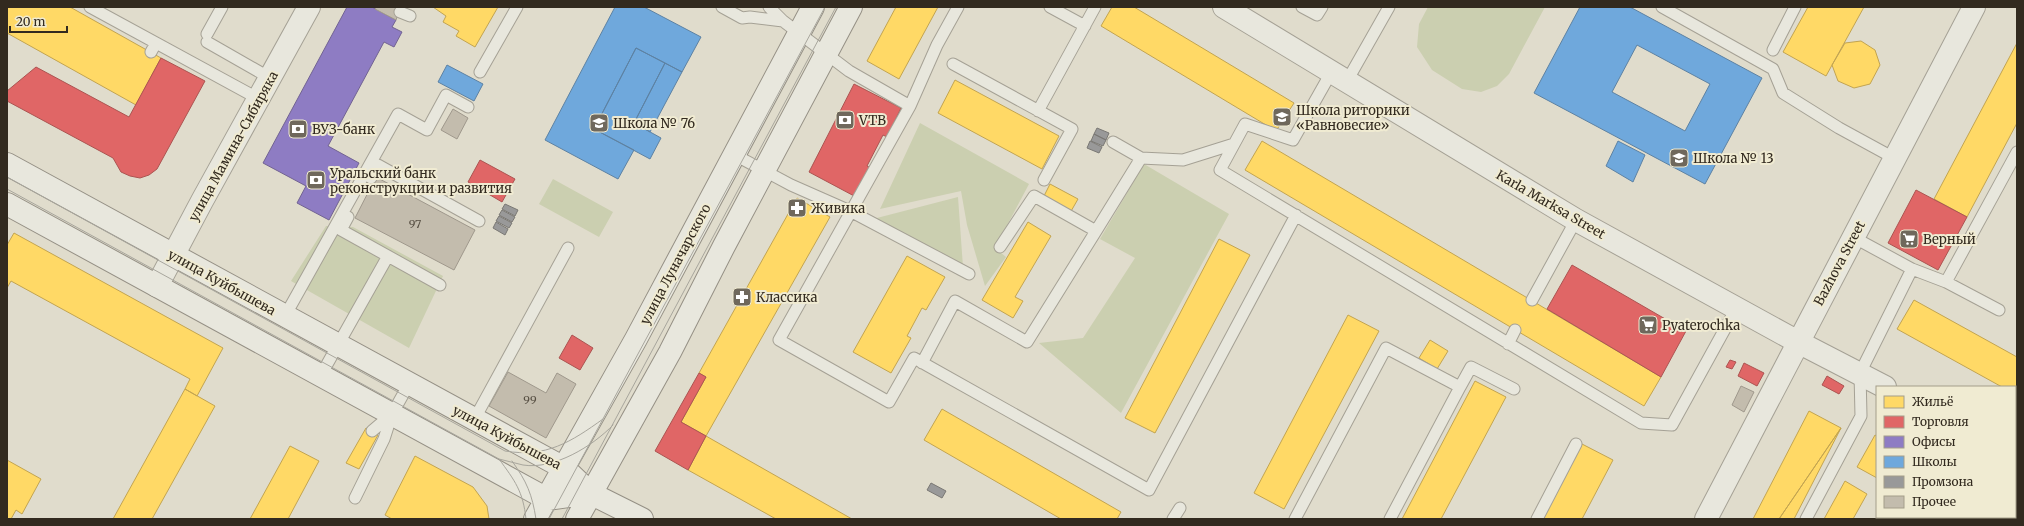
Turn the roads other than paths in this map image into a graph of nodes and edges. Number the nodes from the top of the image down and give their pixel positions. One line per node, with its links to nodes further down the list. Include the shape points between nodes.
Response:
1 (90, 7): 27 (lane, via 153,48)
2 (222, 7): 26 (lane, via 207,38)
3 (309, 7): 26 (main road, улица Мамина-Сибиряка)
4 (517, 7): 24 (lane)
5 (722, 7): 20 (lane, via 742,18 750,17)
6 (769, 7): 20 (lane)
7 (813, 7): 20 (main road, улица Луначарского)
8 (851, 7): 22 (main road)
9 (958, 7): 28 (lane, via 937,45)
10 (1050, 7): 19 (lane)
11 (1095, 7): 19 (lane)
12 (1224, 7): 25 (main road, Karla Marksa Street)
13 (1302, 7): 14 (lane, via 1317,15)
14 (1322, 7)
15 (1389, 7): 25 (lane)
16 (1662, 7): 36 (lane, via 1773,69 1783,93)
17 (1795, 7): 21 (lane)
18 (1974, 7): 36 (main road, Bazhova Street)
19 (1085, 26): 30 (lane)
20 (791, 27): 22 (lane); 34 (main road, улица Луначарского)
21 (1773, 50)
22 (826, 54): 28 (lane, via 849,71); 38 (main road)
23 (953, 64): 30 (lane)
24 (480, 72)
25 (1339, 76): 32 (lane, via 1293,140 1245,124); 43 (main road, Karla Marksa Street)
26 (270, 78): 27 (main road, улица Мамина-Сибиряка)
27 (259, 99): 49 (main road, улица Мамина-Сибиряка)
28 (910, 106): 41 (lane)
29 (468, 107): 59 (lane, via 446,95 427,130 398,114)
30 (1038, 111): 39 (lane, via 1072,129)
31 (1113, 142): 35 (lane)
32 (1234, 144): 35 (lane, via 1183,160); 42 (lane, via 1220,170)
33 (2017, 152): 53 (lane)
34 (733, 154): 38 (lane); 75 (main road, улица Луначарского, via 639,333)
35 (1141, 158): 45 (lane)
36 (1894, 158): 46 (main road, Bazhova Street)
37 (7, 164): 49 (main road, улица Куйбышева)
38 (764, 170): 41 (lane); 76 (main road, via 670,352)
39 (1044, 180)
40 (7, 204): 55 (main road)
41 (850, 211): 52 (lane); 64 (lane, via 779,340 889,402 914,358)
42 (1296, 215): 62 (lane); 64 (lane, via 1149,490)
43 (1576, 220): 56 (lane); 57 (main road, Karla Marksa Street)
44 (479, 222): 50 (lane, via 378,165 341,230)
45 (1096, 231): 47 (lane, via 1034,196); 64 (lane, via 1027,342 955,301)
46 (1853, 237): 51 (lane); 61 (main road, Bazhova Street)
47 (1000, 247)
48 (568, 248): 72 (lane)
49 (174, 255): 55 (main road, улица Мамина-Сибиряка); 59 (main road, улица Куйбышева)
50 (388, 256): 54 (lane); 63 (lane)
51 (1912, 268): 53 (lane); 65 (lane)
52 (969, 274)
53 (1946, 282): 58 (lane)
54 (440, 285)
55 (157, 286): 66 (main road)
56 (1532, 300)
57 (1737, 307): 61 (main road, Karla Marksa Street); 62 (lane, via 1672,425 1640,423)
58 (1998, 310)
59 (285, 316): 63 (main road, улица Куйбышева)
60 (1515, 330): 62 (lane)
61 (1798, 342): 65 (main road, Karla Marksa Street); 87 (main road, Bazhova Street)
62 (1508, 344)
63 (338, 345): 66 (lane); 67 (main road, улица Куйбышева)
64 (922, 363)
65 (1860, 373): 68 (main road, Karla Marksa Street); 88 (lane, via 1861,416)
66 (321, 375): 71 (main road)
67 (409, 384): 71 (lane); 72 (main road, улица Куйбышева)
68 (1883, 386)
69 (1460, 387): 70 (lane, via 1471,366); 84 (lane, via 1386,348); 85 (lane)
70 (1514, 390)
71 (392, 414): 73 (lane); 77 (lane, via 384,438); 78 (main road)
72 (474, 420): 75 (main road, улица Куйбышева)
73 (372, 431)
74 (1576, 444): 86 (lane)
75 (564, 468): 76 (main road, улица Куйбышева); 78 (main road, улица Луначарского)
76 (590, 493): 78 (main road); 81 (main road); 82 (main road, улица Куйбышева)
77 (355, 498)
78 (547, 499): 80 (main road, улица Луначарского)
79 (1180, 508): 83 (lane)
80 (535, 519)
81 (577, 519)
82 (642, 519)
83 (1173, 519)
84 (1295, 519)
85 (1390, 519)
86 (1536, 519)
87 (1706, 519)
88 (1806, 519)

